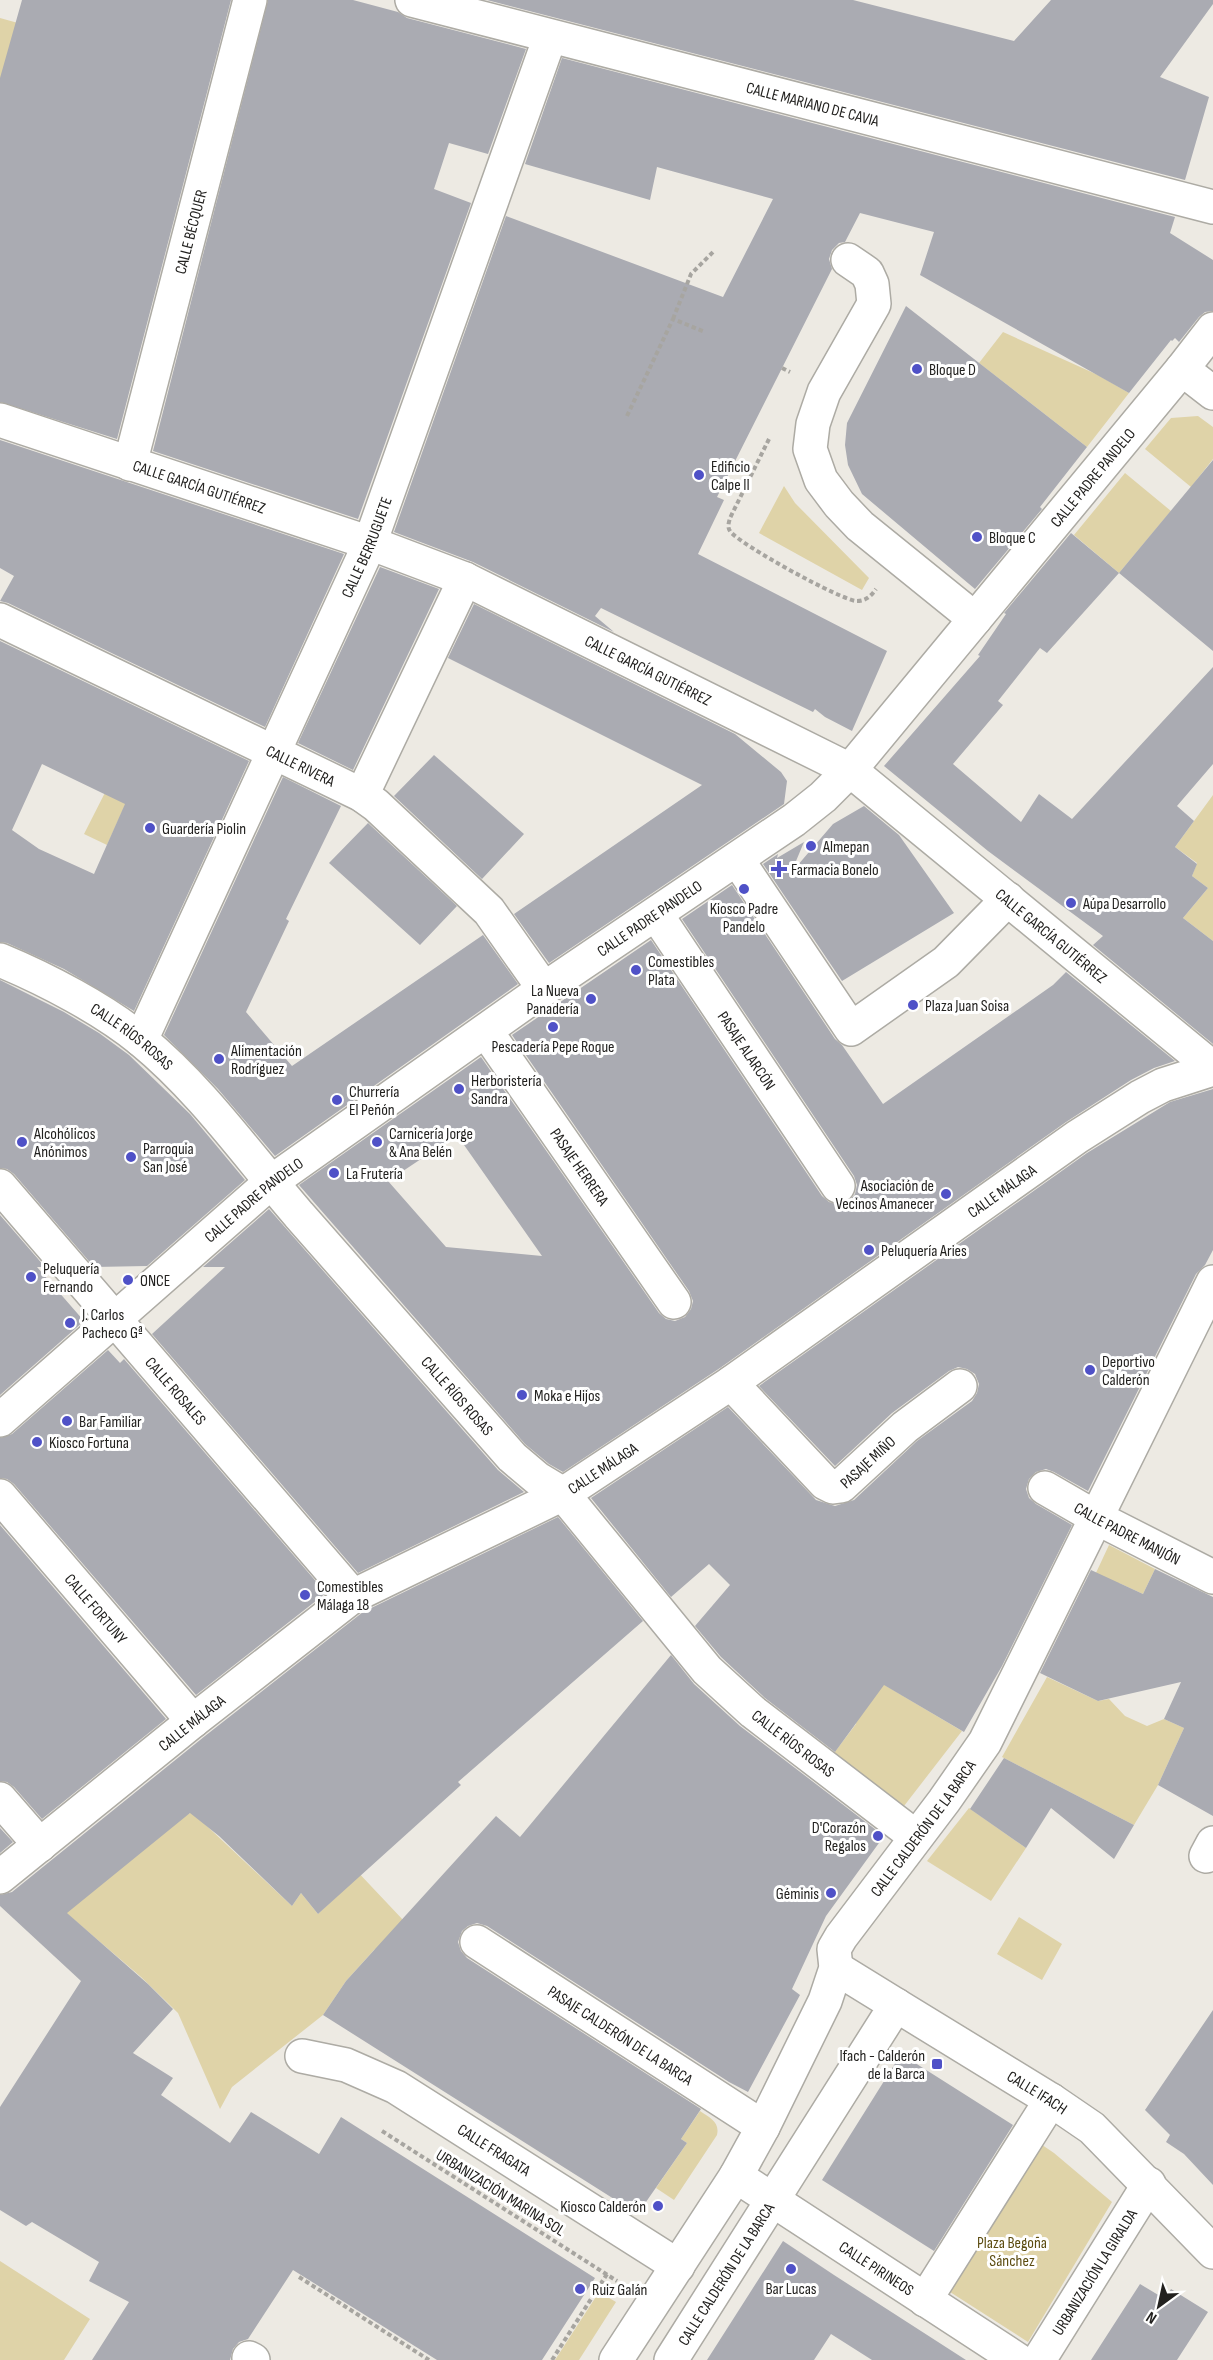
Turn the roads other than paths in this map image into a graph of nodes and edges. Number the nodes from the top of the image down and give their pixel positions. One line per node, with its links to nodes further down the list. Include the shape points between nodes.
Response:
1 (250, 0): 10 (street, CALLE BÉCQUER)
2 (412, 0): 3 (street, CALLE MARIANO DE CAVIA)
3 (550, 37): 4 (street, CALLE MARIANO DE CAVIA); 11 (street, CALLE BERRUGUETE)
4 (1213, 207)
5 (848, 260): 13 (street, via 867,273 874,304 824,392 813,424 810,449 821,480 860,526)
6 (1213, 328): 7 (street, CALLE PADRE PANDELO)
7 (1182, 369): 8 (street); 13 (street, CALLE PADRE PANDELO)
8 (1213, 393)
9 (0, 420): 10 (street, CALLE GARCÍA GUTIÉRREZ)
10 (130, 464): 11 (street, CALLE GARCÍA GUTIÉRREZ)
11 (370, 543): 12 (street, CALLE GARCÍA GUTIÉRREZ); 15 (street, CALLE BERRUGUETE)
12 (465, 579): 16 (street, CALLE GARCÍA GUTIÉRREZ); 17 (street)
13 (975, 619): 16 (street, CALLE PADRE PANDELO)
14 (0, 620): 15 (street, CALLE RIVERA)
15 (274, 754): 17 (street, CALLE RIVERA); 24 (street, CALLE BERRUGUETE)
16 (850, 770): 18 (street, CALLE PADRE PANDELO, via 794,820); 19 (street, CALLE GARCÍA GUTIÉRREZ)
17 (362, 795): 22 (street, CALLE RIVERA, via 489,911)
18 (737, 859): 19 (street, via 851,1029 946,962); 20 (street, CALLE PADRE PANDELO)
19 (1008, 899): 25 (street, CALLE GARCÍA GUTIÉRREZ)
20 (656, 914): 22 (street, CALLE PADRE PANDELO); 28 (street, PASAJE ALARCÓN)
21 (0, 960): 24 (street, CALLE RÍOS ROSAS, via 51,984)
22 (544, 989): 23 (street, CALLE PADRE PANDELO)
23 (486, 1031): 26 (street, CALLE PADRE PANDELO); 30 (street, PASAJE HERRERA)
24 (141, 1040): 26 (street, CALLE RÍOS ROSAS, via 192,1088)
25 (1213, 1068): 32 (street, CALLE MÁLAGA, via 1163,1085 1077,1137)
26 (271, 1182): 31 (street, CALLE PADRE PANDELO); 36 (street, CALLE RÍOS ROSAS, via 512,1457)
27 (0, 1186): 31 (street, CALLE ROSALES)
28 (838, 1186)
29 (1213, 1282): 38 (street, CALLE CALDERÓN DE LA BARCA)
30 (674, 1302)
31 (114, 1320): 34 (street, CALLE PADRE PANDELO); 40 (street, CALLE ROSALES)
32 (731, 1383): 33 (street, PASAJE MIÑO, via 833,1487 841,1486 905,1427); 36 (street, CALLE MÁLAGA)
33 (960, 1386)
34 (0, 1420)
35 (1045, 1488): 38 (street, CALLE PADRE MANJÓN)
36 (563, 1494): 40 (street, CALLE MÁLAGA); 43 (street, CALLE RÍOS ROSAS, via 707,1670 753,1712)
37 (0, 1496): 41 (street, CALLE FORTUNY)
38 (1097, 1518): 39 (street, CALLE PADRE MANJÓN); 43 (street, CALLE CALDERÓN DE LA BARCA, via 985,1742)
39 (1213, 1577)
40 (353, 1596): 41 (street, CALLE MÁLAGA)
41 (193, 1720): 44 (street, CALLE MÁLAGA)
42 (0, 1799): 44 (street)
43 (916, 1837): 47 (street, CALLE CALDERÓN DE LA BARCA, via 841,1937 834,1949)
44 (39, 1845): 45 (street, CALLE MÁLAGA)
45 (0, 1877)
46 (477, 1942): 51 (street, PASAJE CALDERÓN DE LA BARCA)
47 (836, 1968): 48 (street, CALLE IFACH); 51 (street, CALLE CALDERÓN DE LA BARCA, via 825,2001)
48 (896, 2005): 50 (street, CALLE IFACH); 54 (street, CALLE CALDERÓN DE LA BARCA)
49 (302, 2056): 56 (street, CALLE FRAGATA, via 346,2065 396,2086)
50 (1051, 2100): 53 (street, CALLE IFACH, via 1092,2128); 57 (street)
51 (763, 2127): 52 (street, CALLE CALDERÓN DE LA BARCA)
52 (736, 2176): 54 (street, CALLE PIRINEOS); 56 (street, CALLE CALDERÓN DE LA BARCA)
53 (1149, 2184): 55 (street, CALLE IFACH); 61 (street, URBANIZACIÓN LA GIRALDA)
54 (772, 2200): 57 (street, CALLE PIRINEOS); 59 (street, CALLE CALDERÓN DE LA BARCA)
55 (1213, 2252)
56 (678, 2266): 58 (street, CALLE CALDERÓN DE LA BARCA)
57 (925, 2300): 60 (street, CALLE PIRINEOS)
58 (616, 2360)
59 (671, 2360)
60 (1018, 2360)
61 (1039, 2360)

